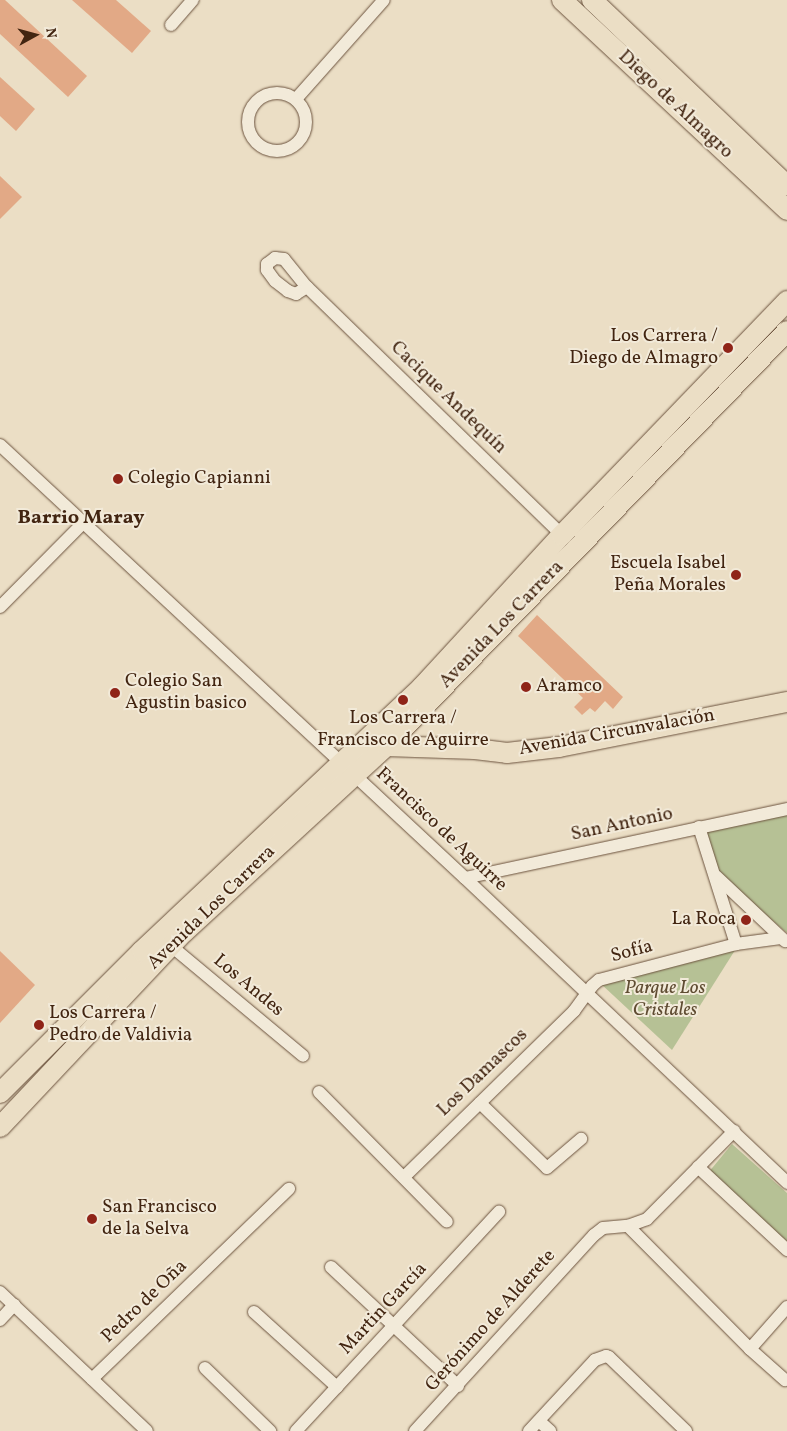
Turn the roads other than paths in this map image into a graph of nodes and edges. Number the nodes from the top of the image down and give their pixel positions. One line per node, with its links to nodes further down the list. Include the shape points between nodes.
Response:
1 (193, 0): 5 (street)
2 (384, 0): 6 (street)
3 (562, 0): 4 (main road, Diego de Almagro)
4 (587, 5): 7 (main road, Diego de Almagro); 8 (main road, Diego de Almagro)
5 (171, 25)
6 (296, 99): 6 (street, via 306,117 302,136 290,148 276,151 263,147 253,138 248,124 254,105 265,95 278,92)
7 (787, 186)
8 (787, 210)
9 (307, 287): 14 (street, Cacique Andequín)
10 (787, 301): 14 (main road, Avenida Los Carrera)
11 (787, 331): 17 (main road, Avenida Los Carrera)
12 (0, 445): 13 (street, Francisco de Aguirre)
13 (83, 523): 15 (street); 18 (street, Francisco de Aguirre)
14 (562, 535): 18 (main road, Avenida Los Carrera)
15 (0, 607)
16 (787, 702): 17 (main road, Avenida Circunvalación, via 559,747 507,753 475,748)
17 (386, 746): 18 (main road, Avenida Los Carrera)
18 (348, 769): 22 (street, Francisco de Aguirre); 25 (main road, Avenida Los Carrera); 29 (main road, Avenida Los Carrera, via 142,952)
19 (787, 809): 20 (street, San Antonio)
20 (699, 827): 21 (street); 22 (street, San Antonio)
21 (714, 875): 23 (street); 24 (street)
22 (465, 878): 26 (street, Francisco de Aguirre)
23 (784, 940): 24 (street, Sofía)
24 (736, 944): 26 (street, Sofía, via 599,980)
25 (170, 945): 27 (street, Los Andes); 31 (main road, Avenida Los Carrera)
26 (586, 993): 30 (street, Los Damascos, via 574,1011); 32 (street, Francisco de Aguirre)
27 (303, 1056)
28 (319, 1092): 35 (street)
29 (0, 1093)
30 (480, 1103): 33 (street, via 547,1168); 35 (street, Los Damascos)
31 (0, 1127)
32 (734, 1131): 34 (street); 36 (street, Francisco de Aguirre)
33 (581, 1139)
34 (698, 1167): 40 (street, via 651,1216); 41 (street)
35 (404, 1177): 39 (street)
36 (787, 1183)
37 (289, 1189): 51 (street, Pedro de Oña)
38 (499, 1212): 48 (street, Martin García)
39 (447, 1222)
40 (628, 1226): 49 (street); 54 (street, Gerónimo de Alderete, via 602,1228 594,1235)
41 (787, 1250)
42 (331, 1267): 48 (street)
43 (0, 1292): 44 (street)
44 (14, 1305): 47 (street); 51 (street)
45 (787, 1307): 49 (street)
46 (254, 1312): 53 (street)
47 (0, 1320)
48 (394, 1326): 53 (street, Martin García); 54 (street)
49 (750, 1349): 52 (street)
50 (205, 1368): 57 (street)
51 (92, 1379): 56 (street)
52 (785, 1380)
53 (337, 1386): 58 (street, Martin García)
54 (458, 1386): 59 (street, Gerónimo de Alderete)
55 (539, 1421): 60 (street); 61 (street); 62 (street, via 602,1356 610,1357)
56 (147, 1431)
57 (270, 1431)
58 (296, 1431)
59 (415, 1431)
60 (529, 1431)
61 (550, 1431)
62 (686, 1431)

